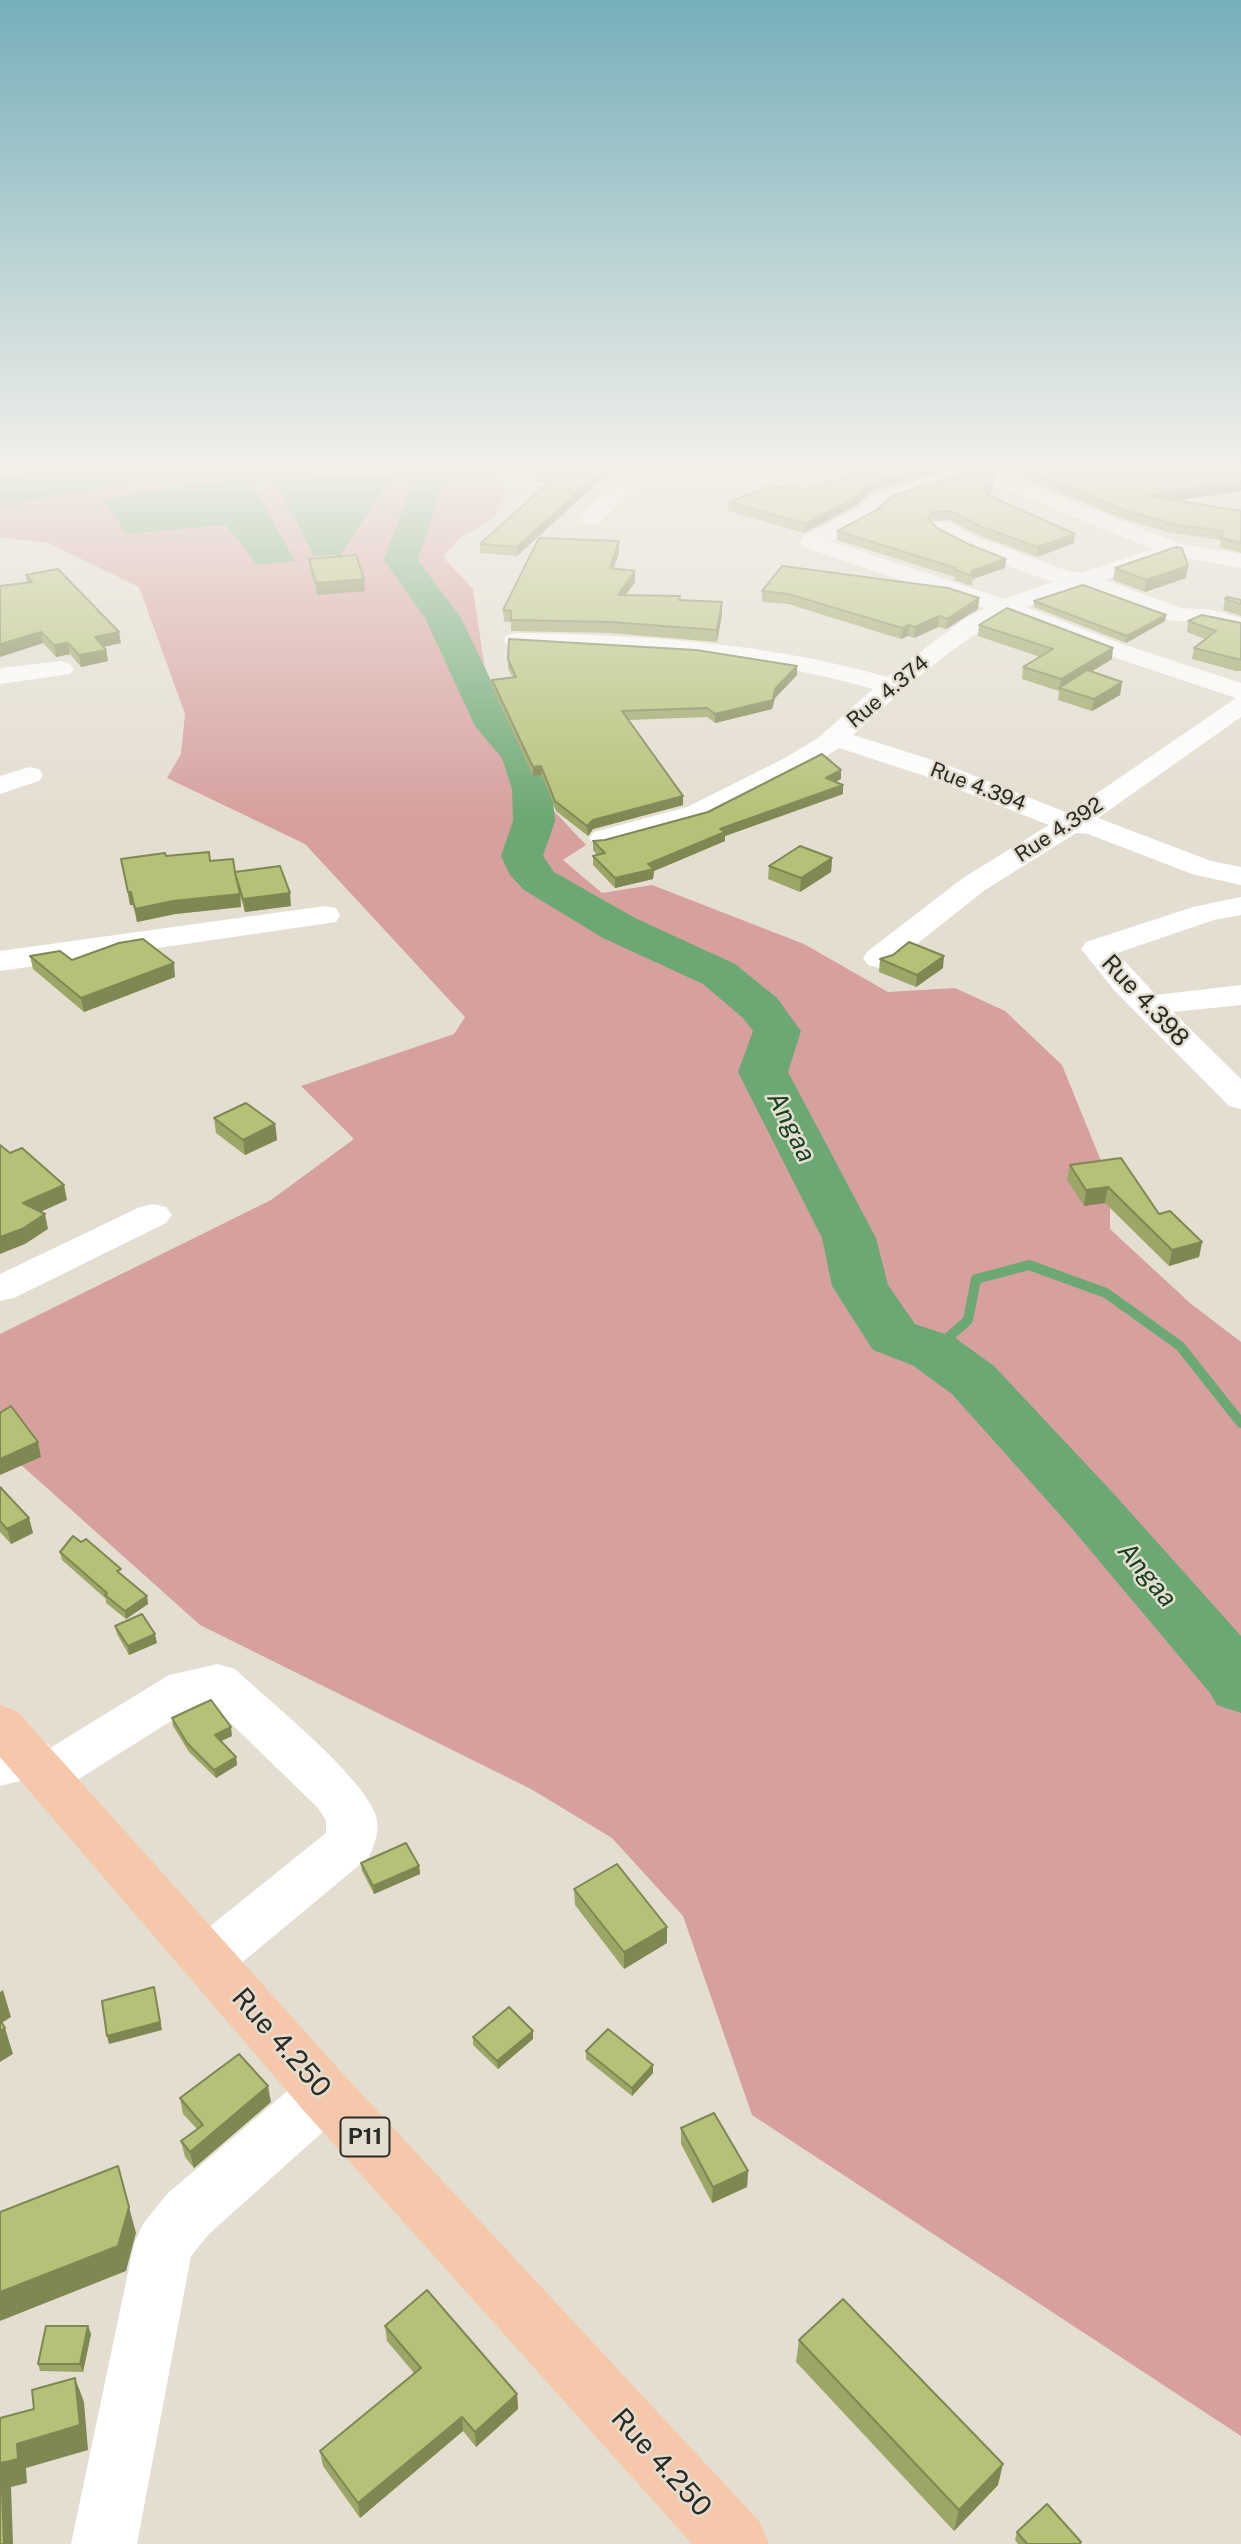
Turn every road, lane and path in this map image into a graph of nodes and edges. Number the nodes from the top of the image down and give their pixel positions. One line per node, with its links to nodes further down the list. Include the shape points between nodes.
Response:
1 (932, 582): 4 (street)
2 (1077, 582): 4 (street, Rue 4.374)
3 (1087, 582): 5 (street, via 1178,615 1212,617)
4 (1006, 606): 9 (street, Rue 4.374, via 973,624); 10 (street, via 1107,647)
5 (1241, 626)
6 (516, 640): 9 (street, via 622,641 712,649 828,667)
7 (61, 669): 8 (street)
8 (0, 676)
9 (891, 686): 12 (street, Rue 4.374)
10 (1241, 692)
11 (1241, 705): 15 (street, Rue 4.392)
12 (834, 738): 15 (street, Rue 4.394, via 932,769); 16 (street, Rue 4.374, via 718,804)
13 (29, 775): 14 (street)
14 (0, 786)
15 (1071, 824): 17 (street, Rue 4.394, via 1093,827 1203,868); 20 (street, Rue 4.392, via 974,884)
16 (604, 838)
17 (1241, 876)
18 (1241, 906): 23 (street, Rue 4.398, via 1210,911 1097,949)
19 (326, 915): 21 (street)
20 (879, 958)
21 (0, 961)
22 (1241, 995): 23 (street)
23 (1151, 1008): 24 (street, Rue 4.398)
24 (1241, 1099)
25 (153, 1215): 26 (street)
26 (0, 1289)
27 (19, 1756): 28 (main road, Rue 4.250 / P11); 28 (street, via 186,1688 218,1682 336,1794 351,1817 351,1842)
28 (208, 1959): 29 (main road, Rue 4.250 / P11)
29 (325, 2094): 30 (street, via 188,2214 164,2244); 31 (main road, Rue 4.250 / P11)
30 (104, 2544)
31 (736, 2544)

